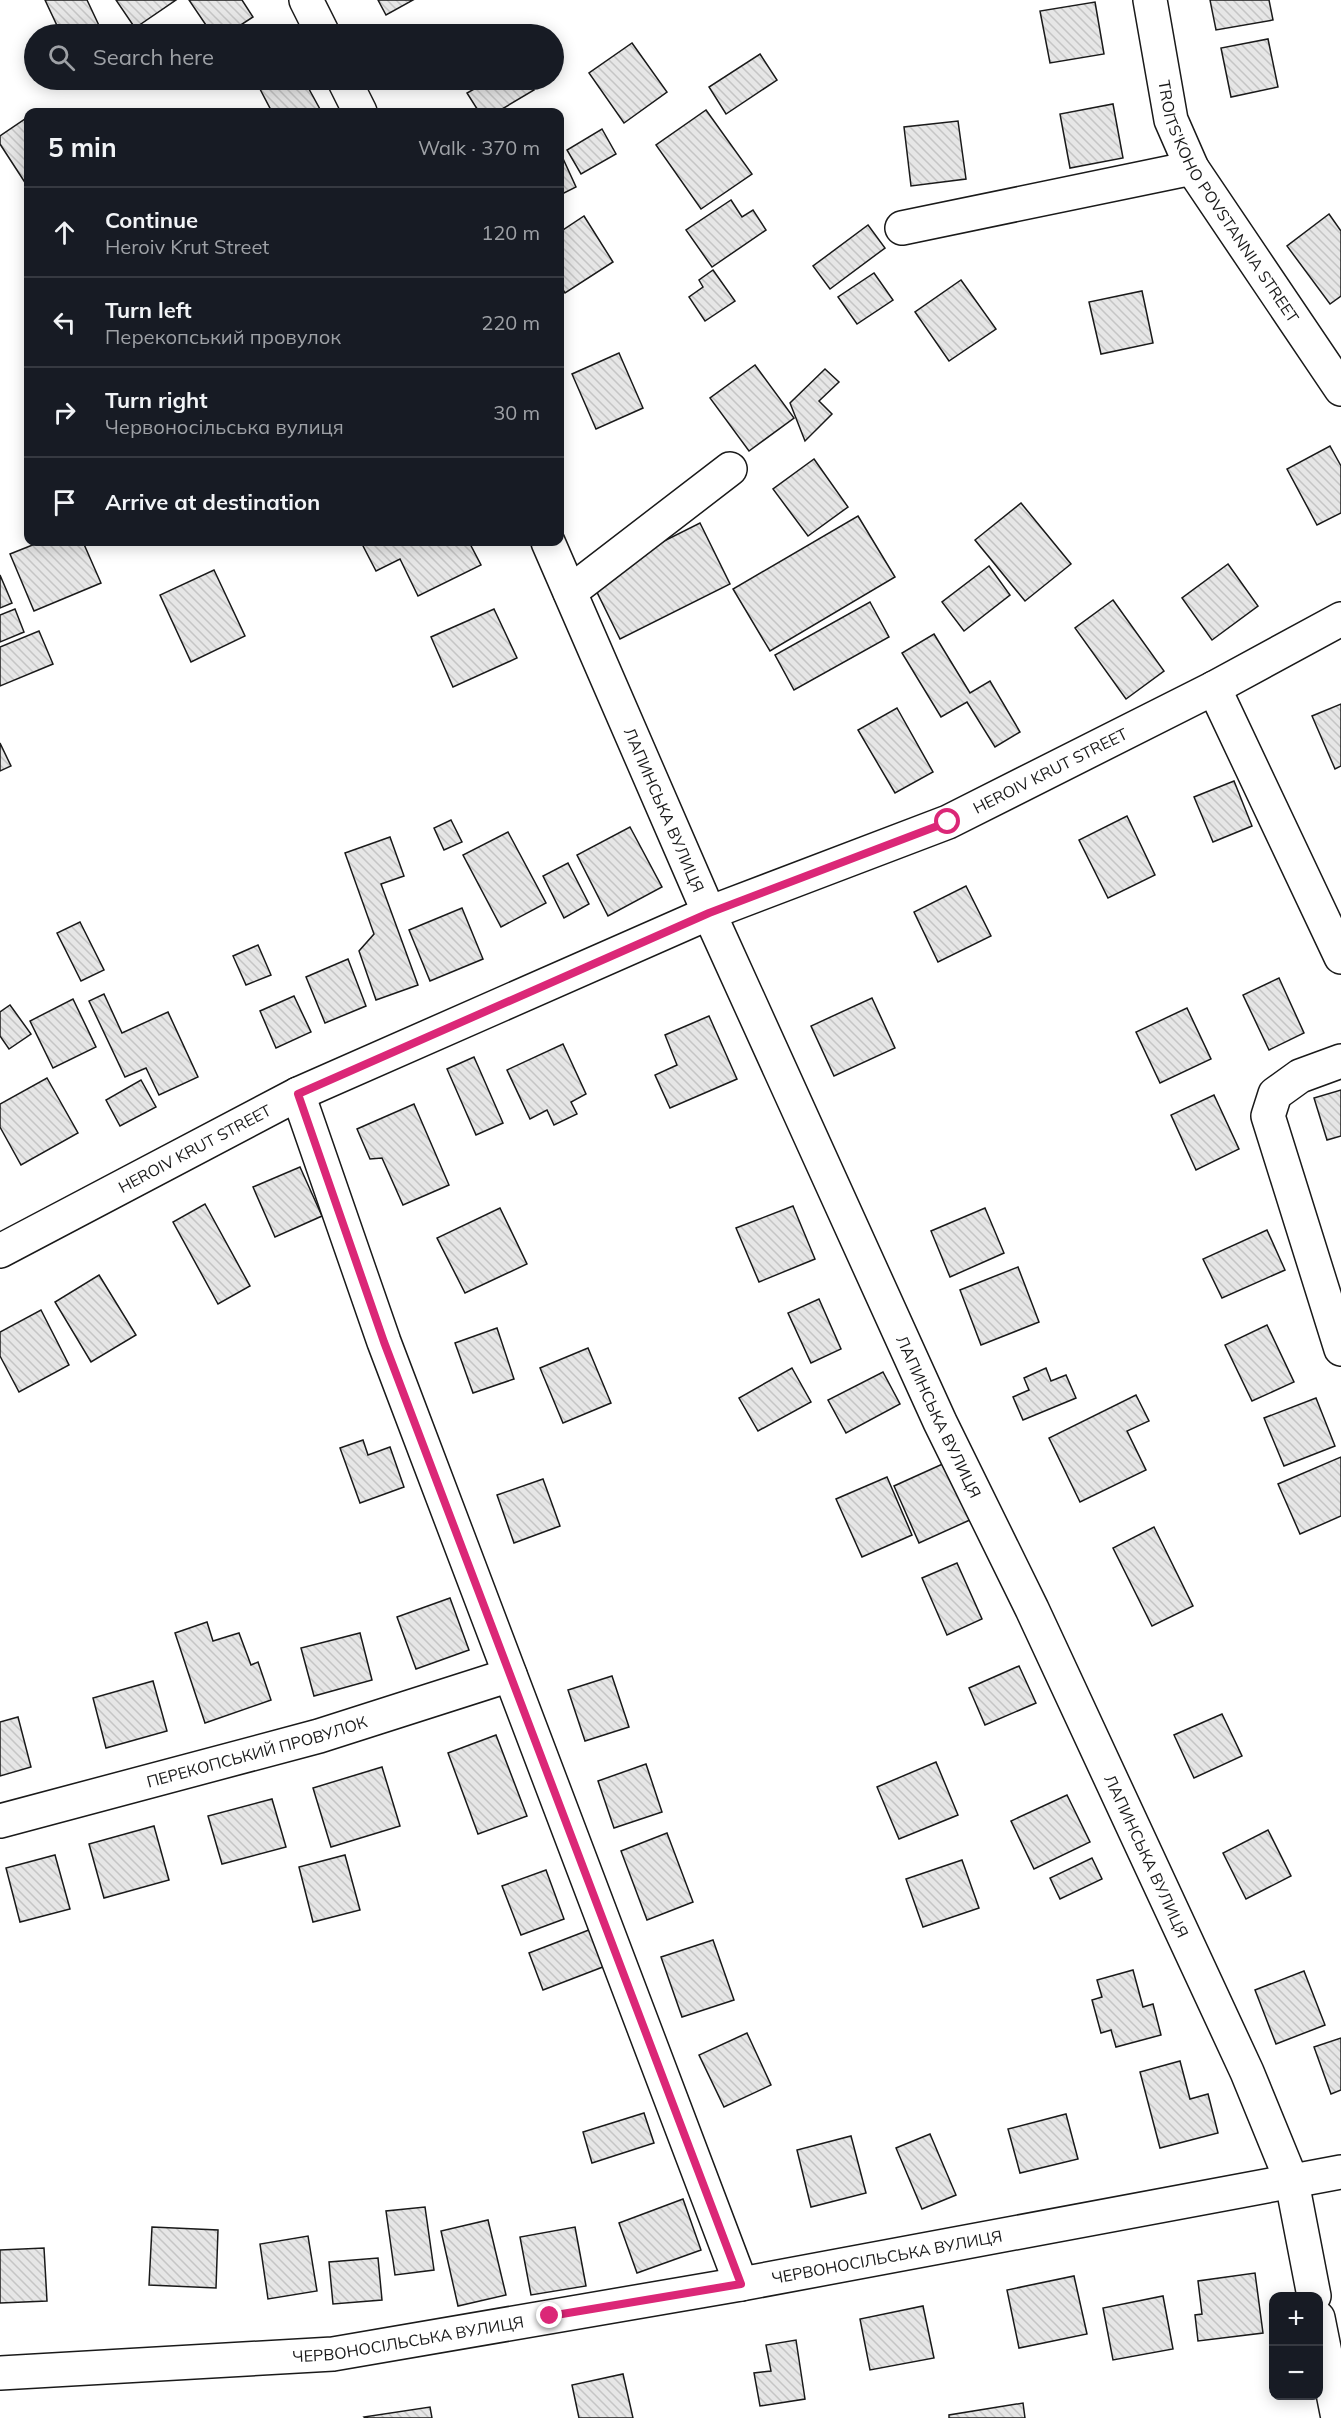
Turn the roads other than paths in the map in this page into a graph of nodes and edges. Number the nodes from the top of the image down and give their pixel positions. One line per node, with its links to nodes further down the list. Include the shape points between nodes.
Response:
1 (306, 0): 3 (street)
2 (1150, 0): 6 (street, TROITS'KOHO POVSTANNIA STREET, via 1171,120)
3 (318, 24)
4 (349, 90): 5 (street)
5 (358, 108)
6 (1192, 168): 7 (street); 8 (street, TROITS'KOHO POVSTANNIA STREET)
7 (902, 228)
8 (1341, 389)
9 (730, 469): 11 (street)
10 (550, 546): 11 (street, ЛАПИНСЬКА ВУЛИЦЯ)
11 (570, 592): 14 (street, ЛАПИНСЬКА ВУЛИЦЯ)
12 (1341, 619): 13 (street, HEROIV KRUT STREET)
13 (1214, 688): 14 (street, HEROIV KRUT STREET, via 948,822); 15 (street)
14 (709, 913): 17 (street, HEROIV KRUT STREET); 23 (street, ЛАПИНСЬКА ВУЛИЦЯ, via 940,1422 1149,1857 1247,2072)
15 (1341, 957)
16 (1341, 1061): 19 (street, via 1300,1076 1275,1094 1268,1116)
17 (298, 1094): 18 (street, HEROIV KRUT STREET); 20 (street, via 384,1342)
18 (0, 1251)
19 (1341, 1349)
20 (510, 1675): 21 (street, ПЕРЕКОПСЬКИЙ ПРОВУЛОК, via 319,1736); 24 (street)
21 (0, 1821)
22 (1341, 2172): 23 (street, ЧЕРВОНОСІЛЬСЬКА ВУЛИЦЯ)
23 (1292, 2182): 24 (street, ЧЕРВОНОСІЛЬСЬКА ВУЛИЦЯ); 25 (street, ЛАПИНСЬКА ВУЛИЦЯ)
24 (741, 2284): 27 (street, ЧЕРВОНОСІЛЬСЬКА ВУЛИЦЯ, via 333,2354)
25 (1313, 2292)
26 (1323, 2343): 28 (street)
27 (0, 2373)
28 (1338, 2418)

